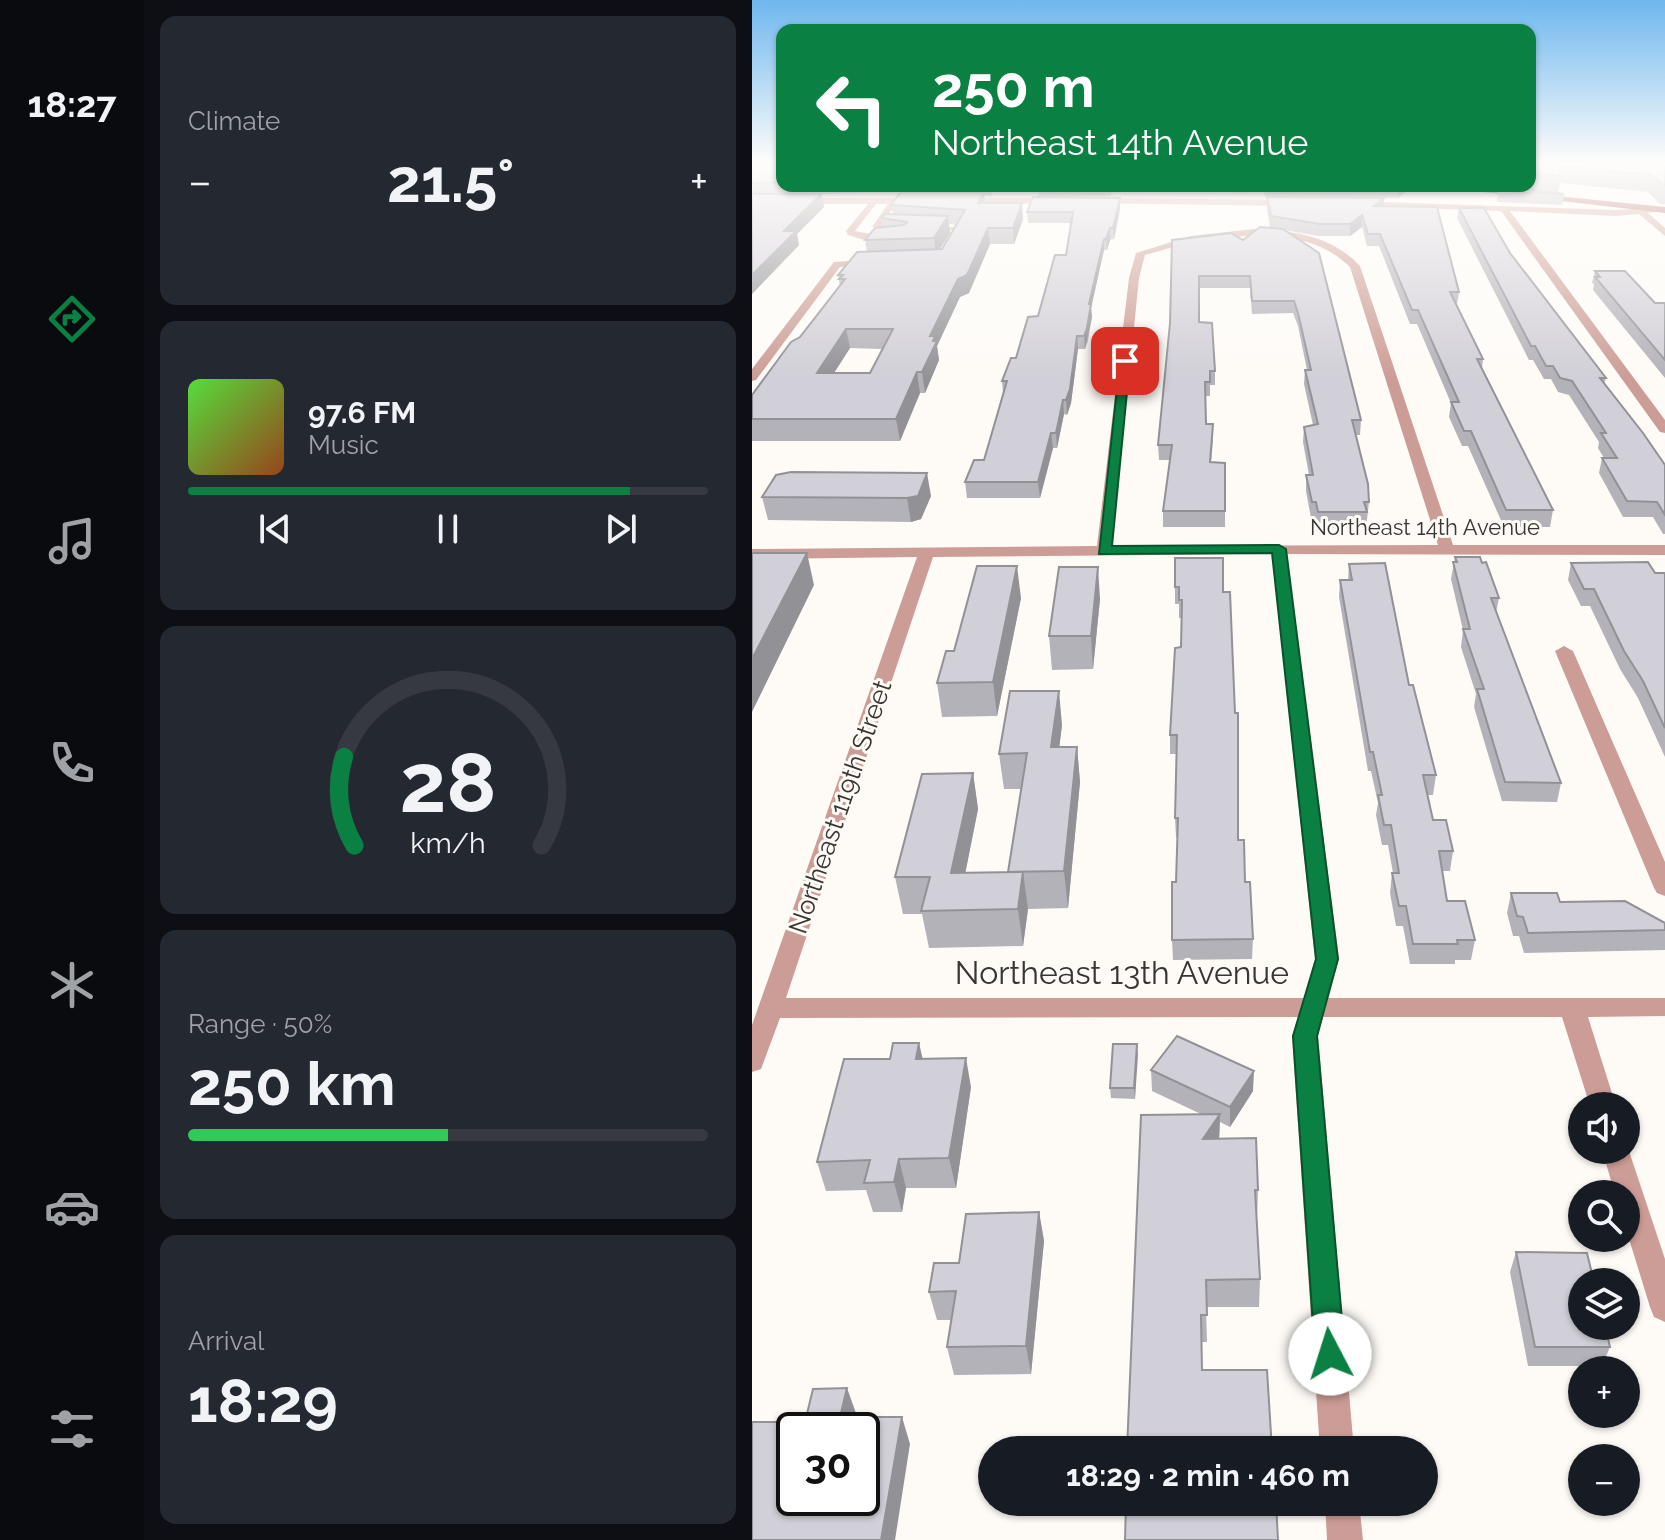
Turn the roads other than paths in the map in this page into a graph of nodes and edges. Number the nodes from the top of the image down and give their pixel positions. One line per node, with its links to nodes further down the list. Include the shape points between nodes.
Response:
1 (857, 235): 6 (street)
2 (957, 235): 8 (street)
3 (1204, 235): 16 (street, via 1141,253)
4 (1277, 235): 14 (street, via 1325,244 1347,254 1355,266)
5 (1522, 235): 12 (street)
6 (901, 239)
7 (941, 239): 8 (street)
8 (954, 239): 10 (street)
9 (894, 261): 11 (street, via 837,264)
10 (941, 261)
11 (752, 377)
12 (1665, 429)
13 (1279, 549): 14 (street, Northeast 14th Avenue); 16 (street, Northeast 14th Avenue); 21 (street, via 1327,959)
14 (1447, 549): 15 (street, Northeast 14th Avenue)
15 (1665, 550)
16 (1104, 551): 17 (street, Northeast 14th Avenue)
17 (927, 552): 18 (street, Northeast 14th Avenue); 24 (street, Northeast 119th Street)
18 (752, 554)
19 (1564, 651): 20 (street)
20 (1665, 888)
21 (1312, 1007): 22 (street, Northeast 13th Avenue); 24 (street, Northeast 13th Avenue); 29 (street, via 1305,1036)
22 (1572, 1007): 23 (street, Northeast 13th Avenue); 26 (street)
23 (1665, 1007)
24 (771, 1008): 25 (street, Northeast 119th Street)
25 (752, 1062)
26 (1599, 1092)
27 (1620, 1164): 28 (street)
28 (1665, 1307)
29 (1336, 1436)
30 (1343, 1516): 31 (street)
31 (1345, 1540)

